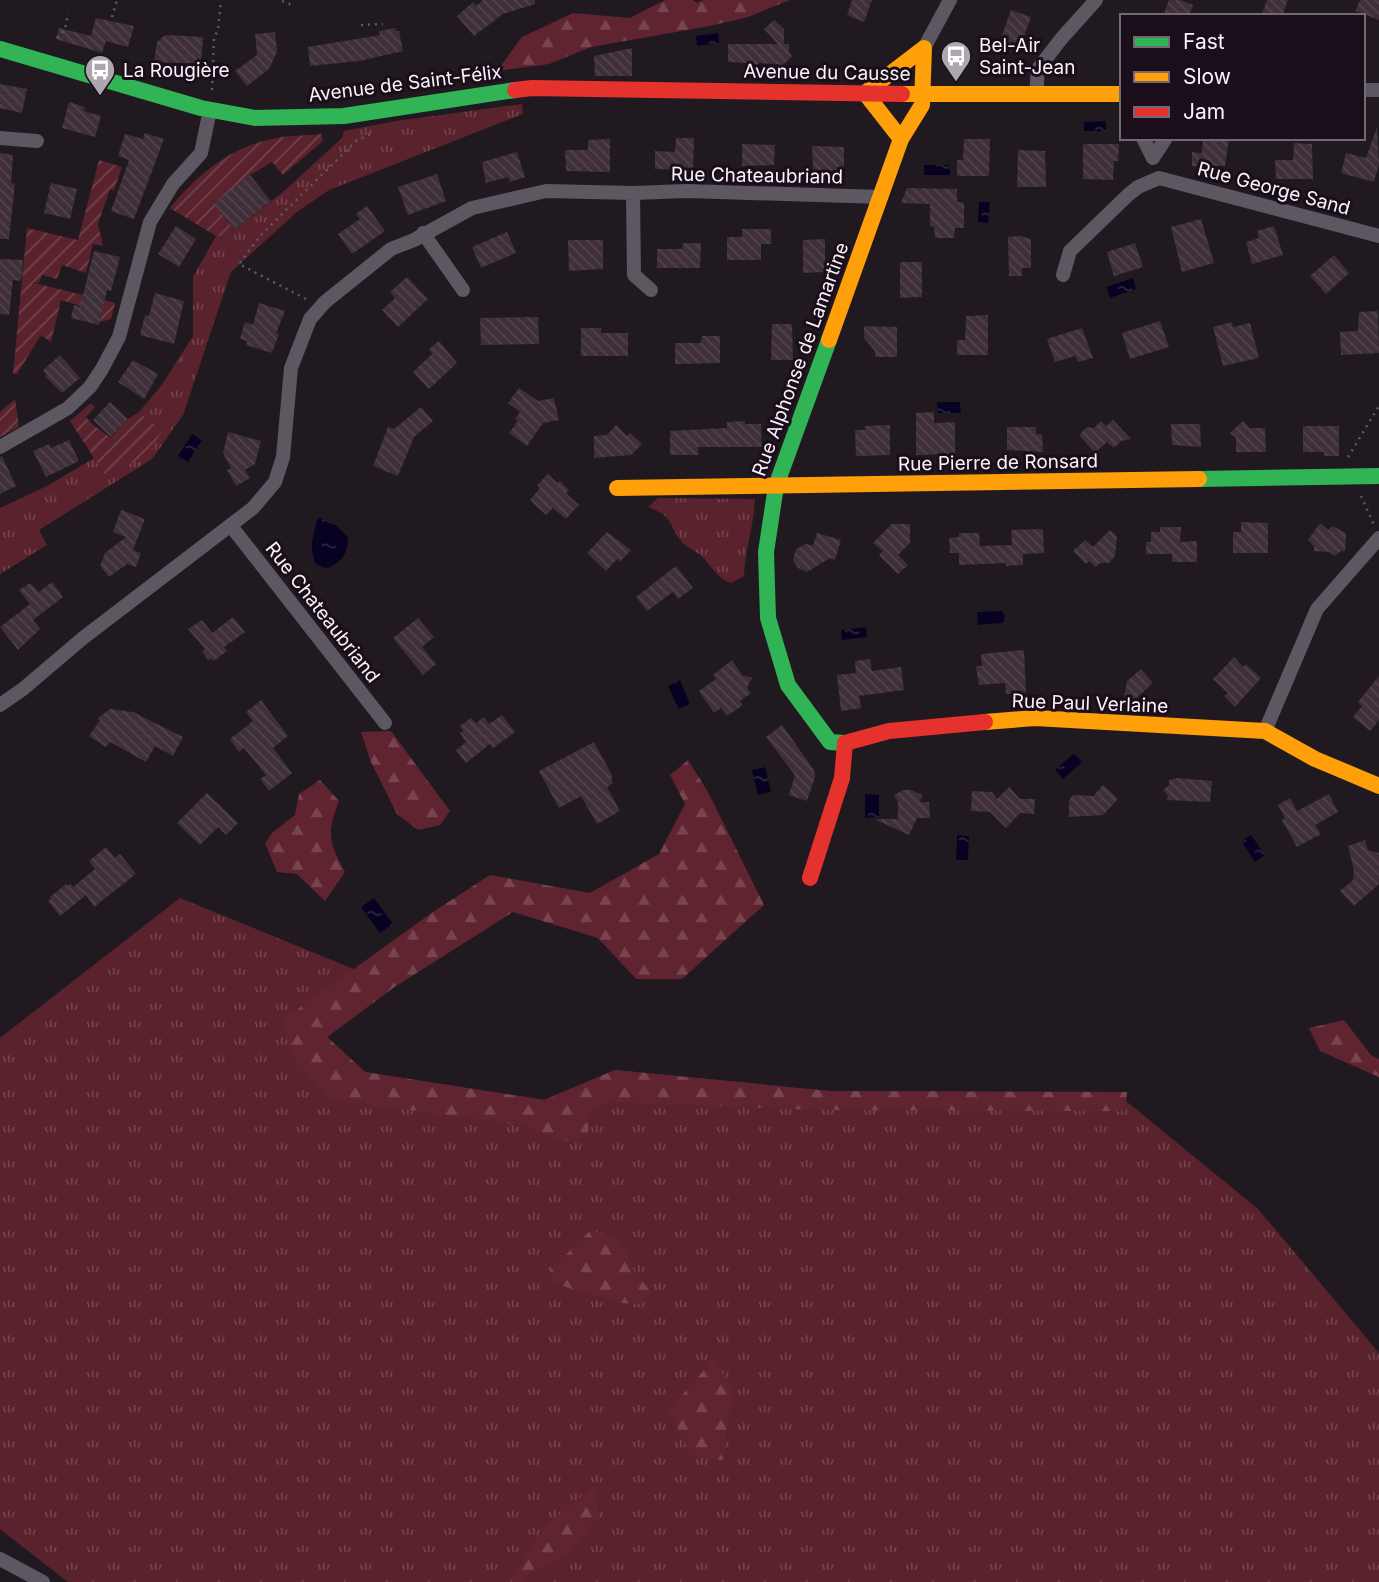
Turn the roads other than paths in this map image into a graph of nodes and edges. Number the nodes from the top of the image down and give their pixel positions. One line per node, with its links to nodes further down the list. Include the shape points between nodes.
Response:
1 (950, 0): 3 (street)
2 (1096, 0): 9 (street, via 1038,69)
3 (924, 48): 6 (street); 8 (street, Rue Alphonse de Lamartine)
4 (0, 49): 10 (street, Avenue de Saint-Félix)
5 (532, 88): 6 (street, Avenue du Causse); 10 (street, Avenue de Saint-Félix, via 344,116 255,118)
6 (865, 93): 8 (street, Avenue du Causse); 12 (street)
7 (1120, 94): 9 (street, Avenue du Causse)
8 (921, 95): 9 (street, Avenue du Causse); 12 (street, Rue Alphonse de Lamartine, via 922,105)
9 (1036, 95)
10 (210, 110): 25 (street, via 201,153 173,184 150,222 119,337 102,369 68,408)
11 (0, 138): 15 (street)
12 (901, 139): 19 (street, Rue Alphonse de Lamartine)
13 (1144, 140): 16 (street)
14 (1165, 140): 16 (street)
15 (37, 141)
16 (1153, 158): 17 (street)
17 (1159, 178): 21 (street, Rue George Sand); 22 (street, via 1128,195 1070,251)
18 (633, 193): 19 (street, Rue Chateaubriand); 20 (street, Rue Chateaubriand, via 546,191 472,208); 24 (street, via 634,275)
19 (881, 197): 27 (street, Rue Alphonse de Lamartine)
20 (423, 233): 23 (street); 29 (street, Rue Chateaubriand, via 391,249 310,319 291,368 284,453 275,482)
21 (1379, 236)
22 (1063, 275)
23 (463, 290)
24 (651, 290)
25 (0, 447)
26 (1379, 476): 27 (street, Rue Pierre de Ronsard)
27 (776, 486): 28 (street, Rue Pierre de Ronsard); 34 (street, Rue Alphonse de Lamartine, via 766,552 768,618 788,685 830,741)
28 (617, 488)
29 (231, 526): 31 (street, Rue Chateaubriand); 32 (street, Rue Chateaubriand)
30 (1379, 536): 33 (street, via 1317,609)
31 (0, 705)
32 (385, 723)
33 (1265, 731): 34 (street, Rue Paul Verlaine, via 1035,718 889,731); 35 (street, Rue Paul Verlaine)
34 (845, 743): 36 (street, via 842,778)
35 (1379, 786)
36 (810, 878)
37 (0, 1559): 38 (street)
38 (43, 1582)

